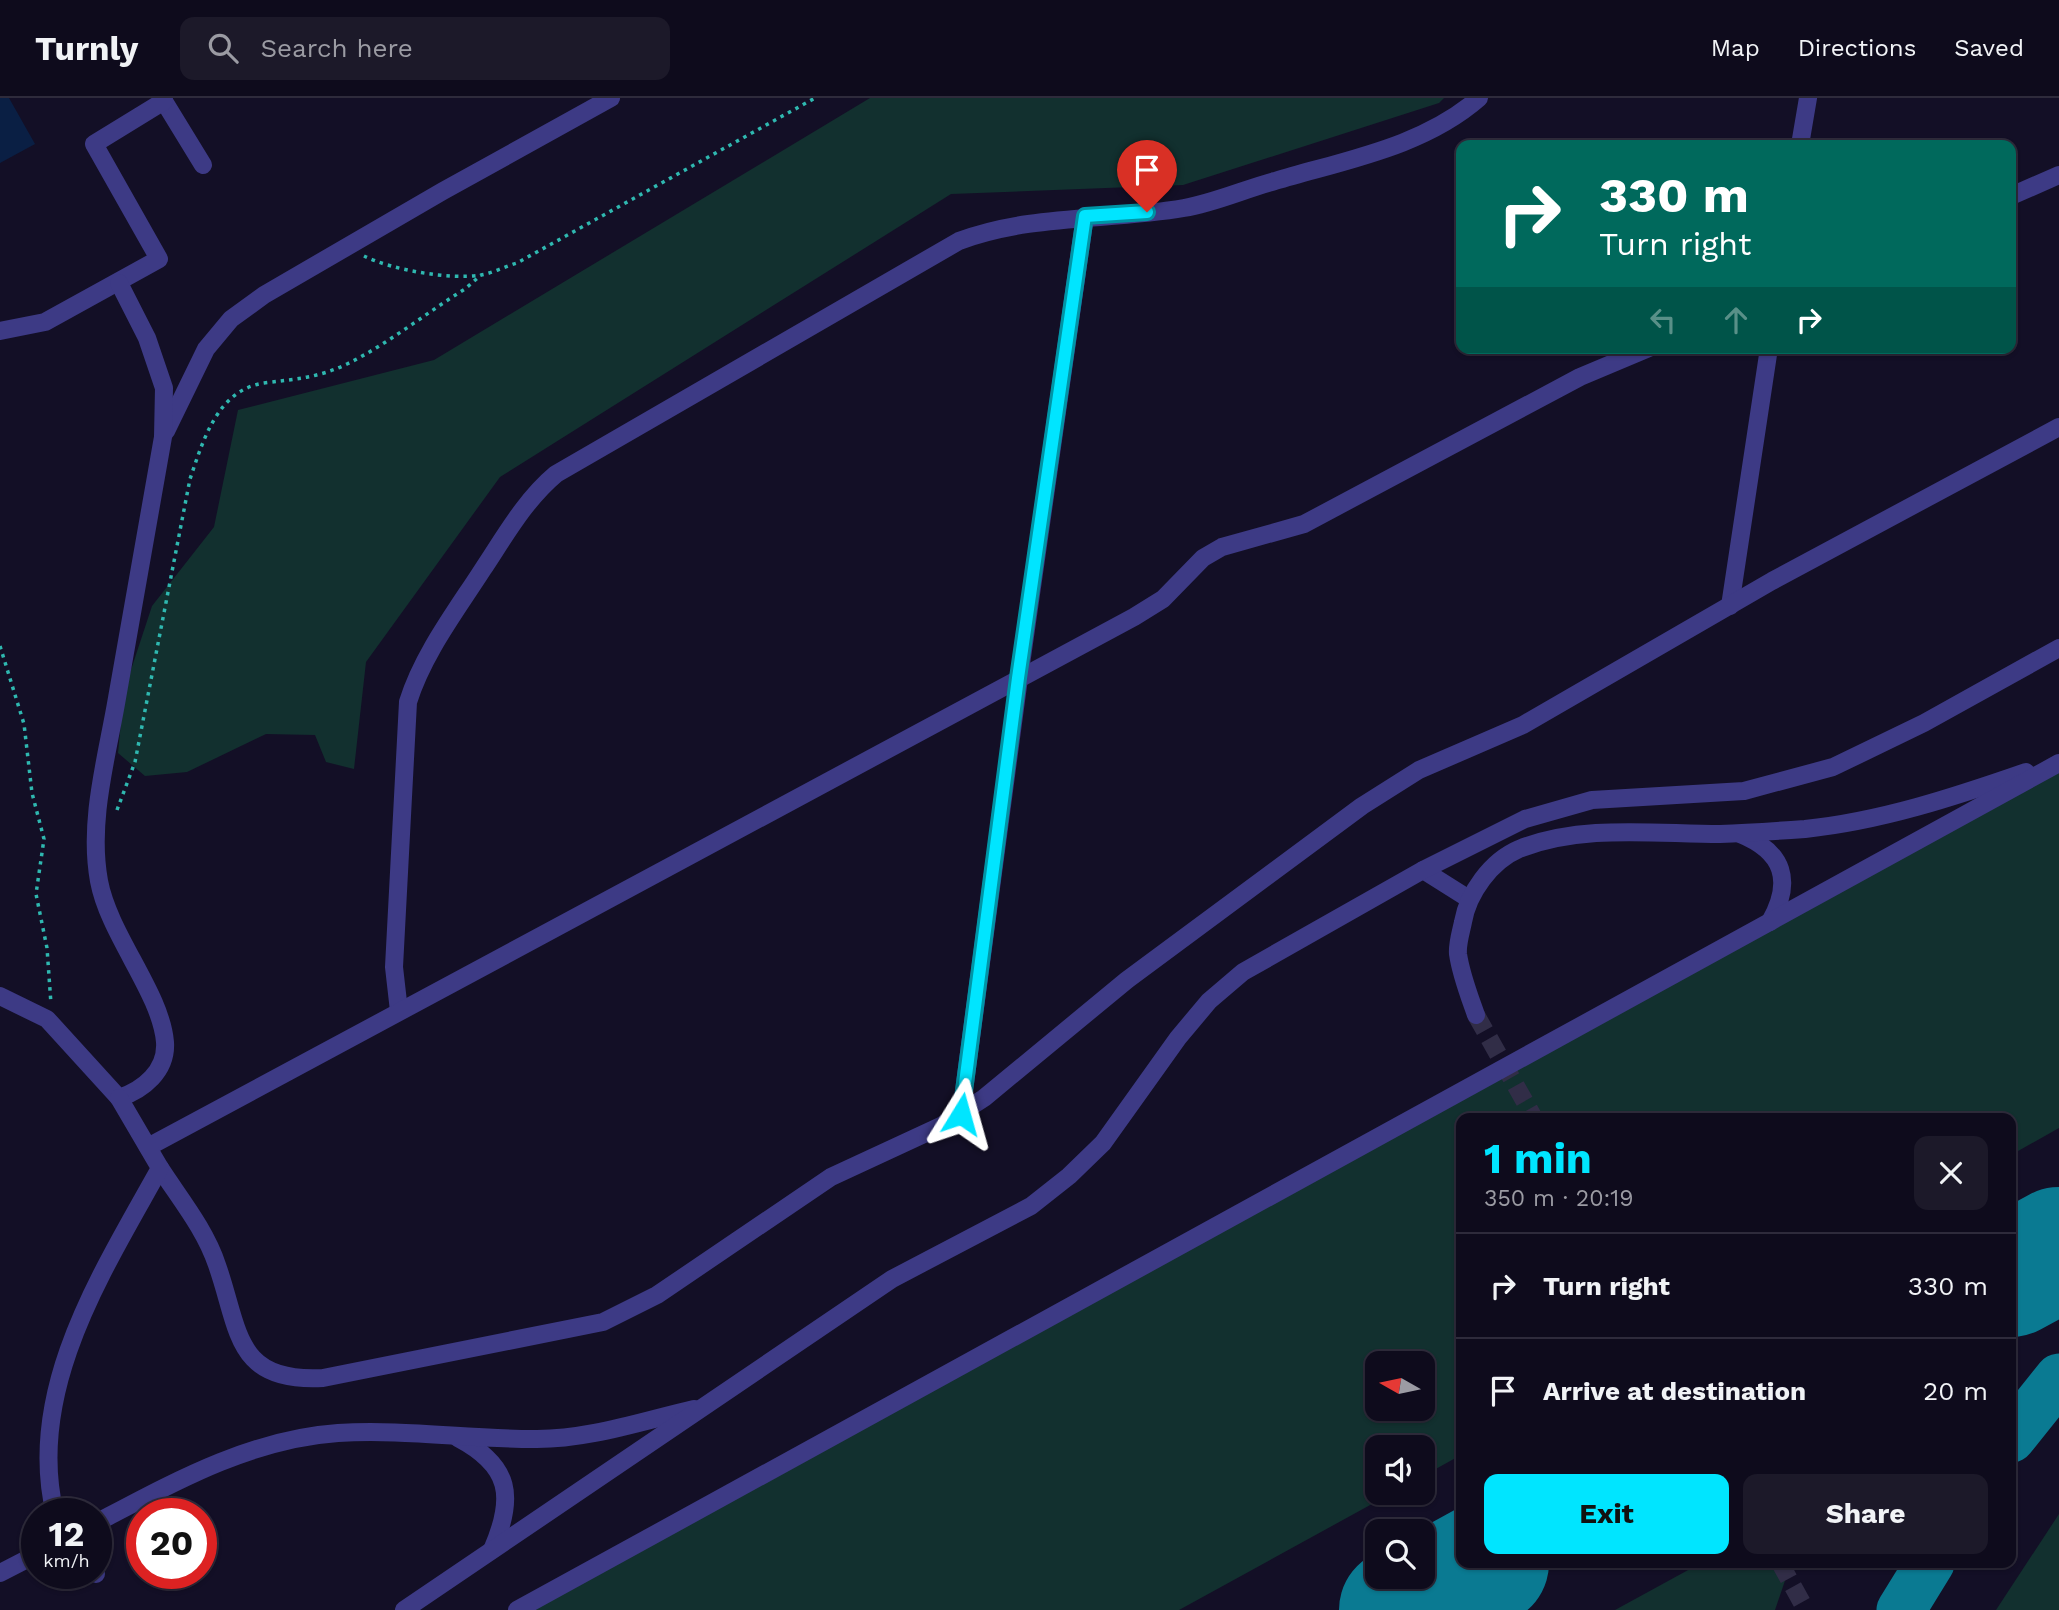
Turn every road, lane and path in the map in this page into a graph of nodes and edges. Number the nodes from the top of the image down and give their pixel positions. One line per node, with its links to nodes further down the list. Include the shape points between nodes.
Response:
1 (611, 98): 11 (lane)
2 (815, 98): 12 (path, via 517,263)
3 (1479, 98): 10 (lane, via 1451,121 1402,143 1186,208)
4 (1808, 98): 6 (lane)
5 (163, 100): 7 (lane); 13 (lane, via 94,144 159,259)
6 (1801, 140)
7 (203, 165)
8 (2059, 175): 9 (lane)
9 (2016, 194)
10 (1085, 216): 22 (lane); 30 (lane, via 992,230 947,247 586,454 540,487 456,610 420,669 408,702 394,967)
11 (348, 248): 12 (path, via 405,269); 18 (lane, via 231,318 206,349)
12 (481, 275): 24 (path, via 349,363 315,378 262,383 241,390 218,412 190,479 135,762)
13 (118, 284): 14 (lane, via 45,322); 18 (lane, via 147,338 164,388)
14 (0, 331)
15 (1634, 354): 22 (lane, via 1580,377 1304,524 1222,547 1203,558 1163,599)
16 (1768, 354): 19 (lane)
17 (2059, 427): 19 (lane)
18 (163, 437): 33 (lane, via 97,812 99,880 108,912 157,1012 165,1041 164,1059 138,1092)
19 (1730, 606): 34 (lane, via 1523,725 1419,770 1362,806 1126,980)
20 (0, 646): 32 (path, via 24,724 32,793 44,839 36,894 52,987)
21 (2059, 649): 26 (lane, via 1833,767 1744,791 1592,800 1525,819)
22 (1018, 678): 30 (lane); 34 (lane)
23 (2059, 762): 25 (lane, via 1931,805 1807,828); 28 (lane)
24 (115, 814)
25 (1737, 833): 27 (lane, via 1610,833 1550,840 1516,850 1492,869); 28 (lane, via 1766,848 1782,873 1783,899)
26 (1423, 870): 27 (lane); 37 (lane, via 1243,972 1209,1001 1103,1143 1031,1206 892,1279)
27 (1469, 899): 31 (lane, via 1458,951)
28 (1770, 922): 45 (lane)
29 (0, 996): 32 (lane)
30 (399, 1011): 35 (lane)
31 (1476, 1015)
32 (47, 1019): 33 (lane)
33 (119, 1098): 35 (lane)
34 (961, 1114): 36 (lane, via 831,1177 625,1313 590,1324 314,1378 286,1377 249,1357 203,1232)
35 (148, 1147): 36 (lane)
36 (160, 1168): 39 (lane, via 86,1302 61,1378 48,1450)
37 (704, 1407): 38 (lane, via 587,1434 535,1440); 41 (lane)
38 (453, 1435): 40 (lane, via 336,1433 269,1445 226,1458); 41 (lane, via 482,1451 503,1481 503,1525)
39 (53, 1498)
40 (112, 1515)
41 (492, 1550): 44 (lane)
42 (21, 1562): 43 (lane)
43 (0, 1573)
44 (404, 1610)
45 (517, 1610)

